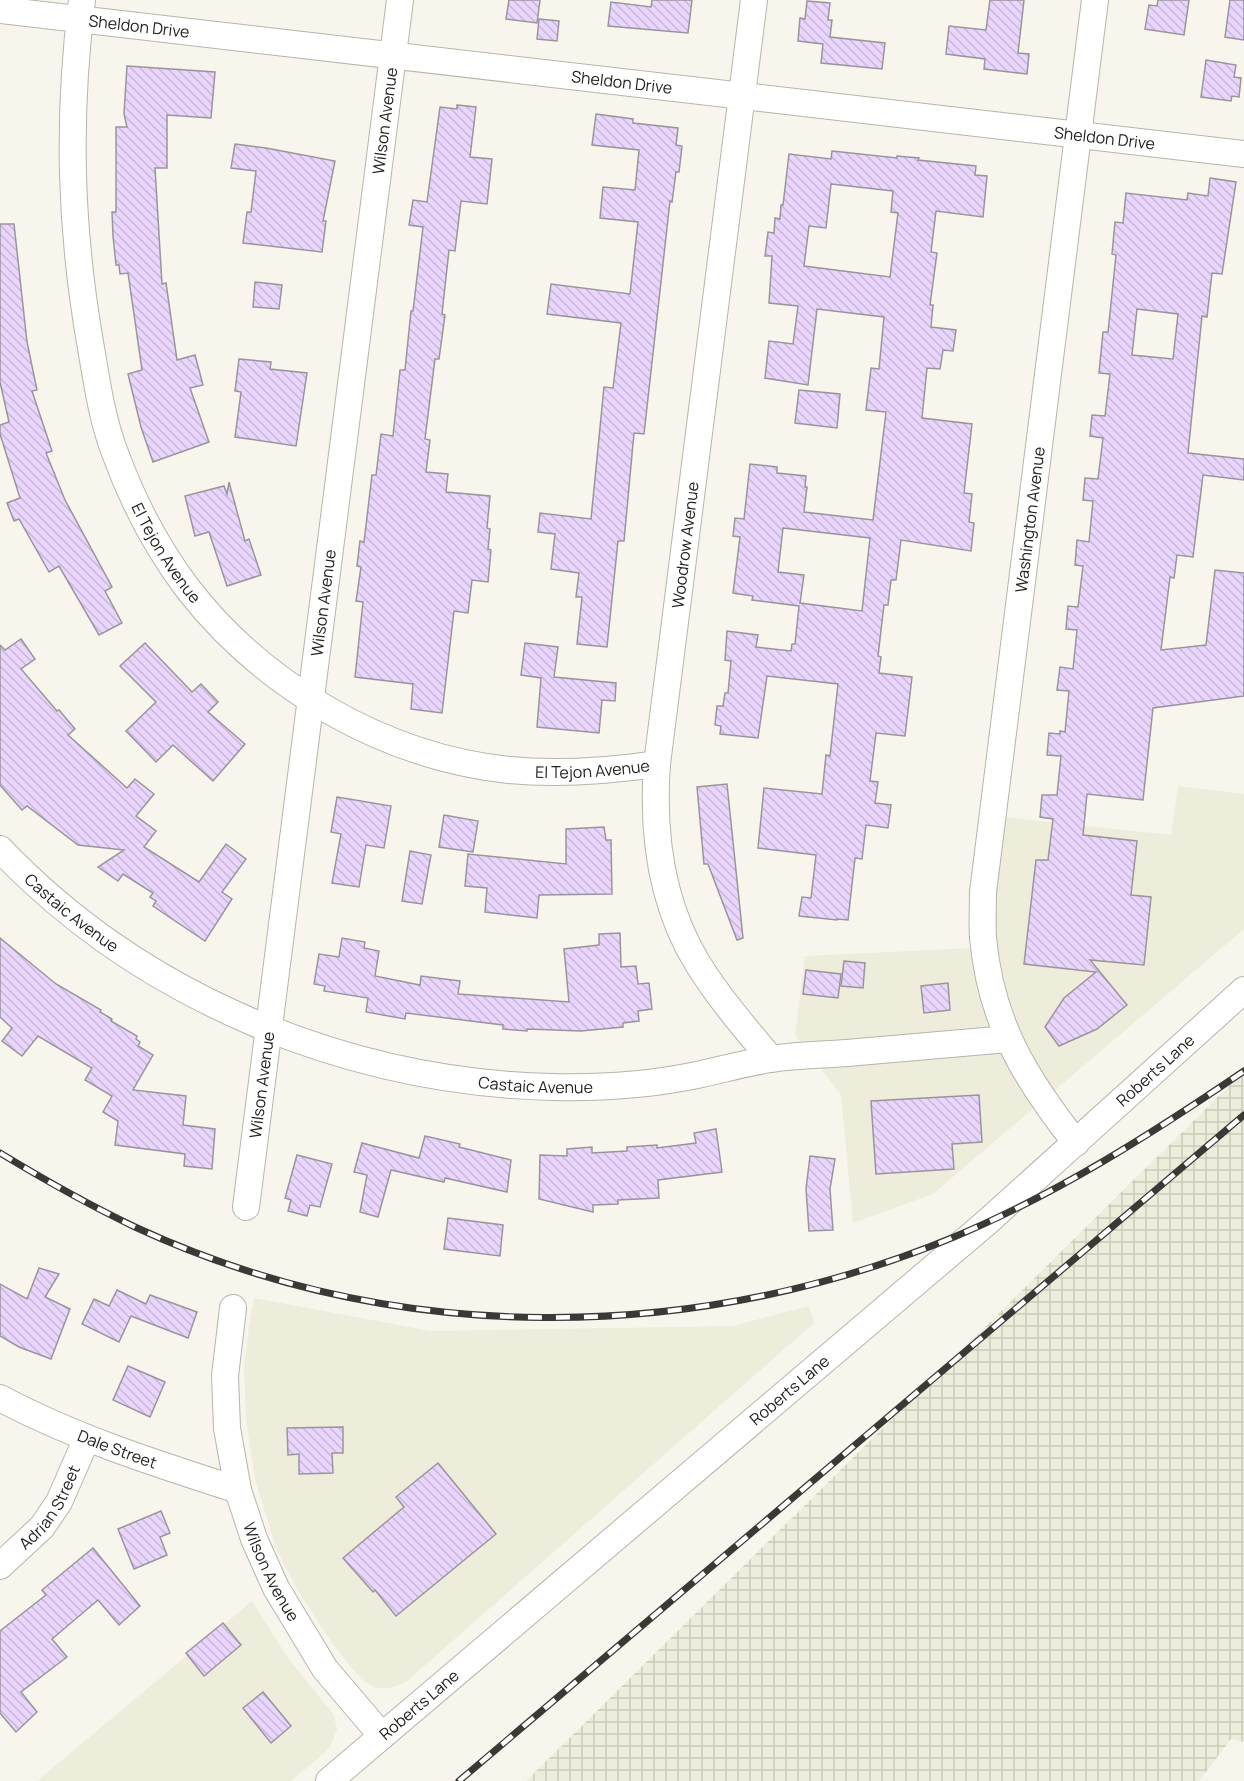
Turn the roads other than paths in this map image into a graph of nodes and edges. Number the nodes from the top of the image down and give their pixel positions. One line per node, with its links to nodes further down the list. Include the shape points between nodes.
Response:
1 (400, 0): 6 (street, Wilson Avenue)
2 (754, 0): 7 (street, Woodrow Avenue)
3 (1095, 0): 8 (street, Washington Avenue)
4 (0, 10): 5 (street, Sheldon Drive)
5 (81, 10): 6 (street, Sheldon Drive); 10 (street, El Tejon Avenue, via 71,151 74,221 100,403 114,451 132,497 188,589 258,661)
6 (393, 55): 7 (street, Sheldon Drive); 10 (street, Wilson Avenue)
7 (742, 96): 8 (street, Sheldon Drive); 11 (street, Woodrow Avenue)
8 (1078, 135): 9 (street, Sheldon Drive); 15 (street, Washington Avenue, via 983,892 988,975)
9 (1244, 154)
10 (311, 700): 11 (street, El Tejon Avenue, via 394,741 459,761 508,770 566,772); 14 (street, Wilson Avenue)
11 (657, 764): 16 (street, Woodrow Avenue, via 657,842 665,885 679,927 721,999)
12 (0, 849): 14 (street, Castaic Avenue, via 57,902 112,944 170,981)
13 (1244, 990): 17 (street, Roberts Lane)
14 (269, 1029): 16 (street, Castaic Avenue, via 358,1059 484,1083 553,1087 621,1084 690,1077); 18 (street, Wilson Avenue)
15 (1008, 1039): 16 (street, Castaic Avenue); 17 (street, via 1029,1079)
16 (771, 1059)
17 (1076, 1143): 24 (street, Roberts Lane)
18 (246, 1207)
19 (233, 1308): 22 (street, Wilson Avenue, via 225,1376 227,1428)
20 (0, 1398): 21 (street, Dale Street)
21 (87, 1438): 22 (street, Dale Street); 23 (street, Adrian Street, via 59,1502 42,1527)
22 (238, 1490): 24 (street, Wilson Avenue, via 276,1588 325,1669)
23 (0, 1566)
24 (382, 1736): 25 (street, Roberts Lane)
25 (329, 1781)

